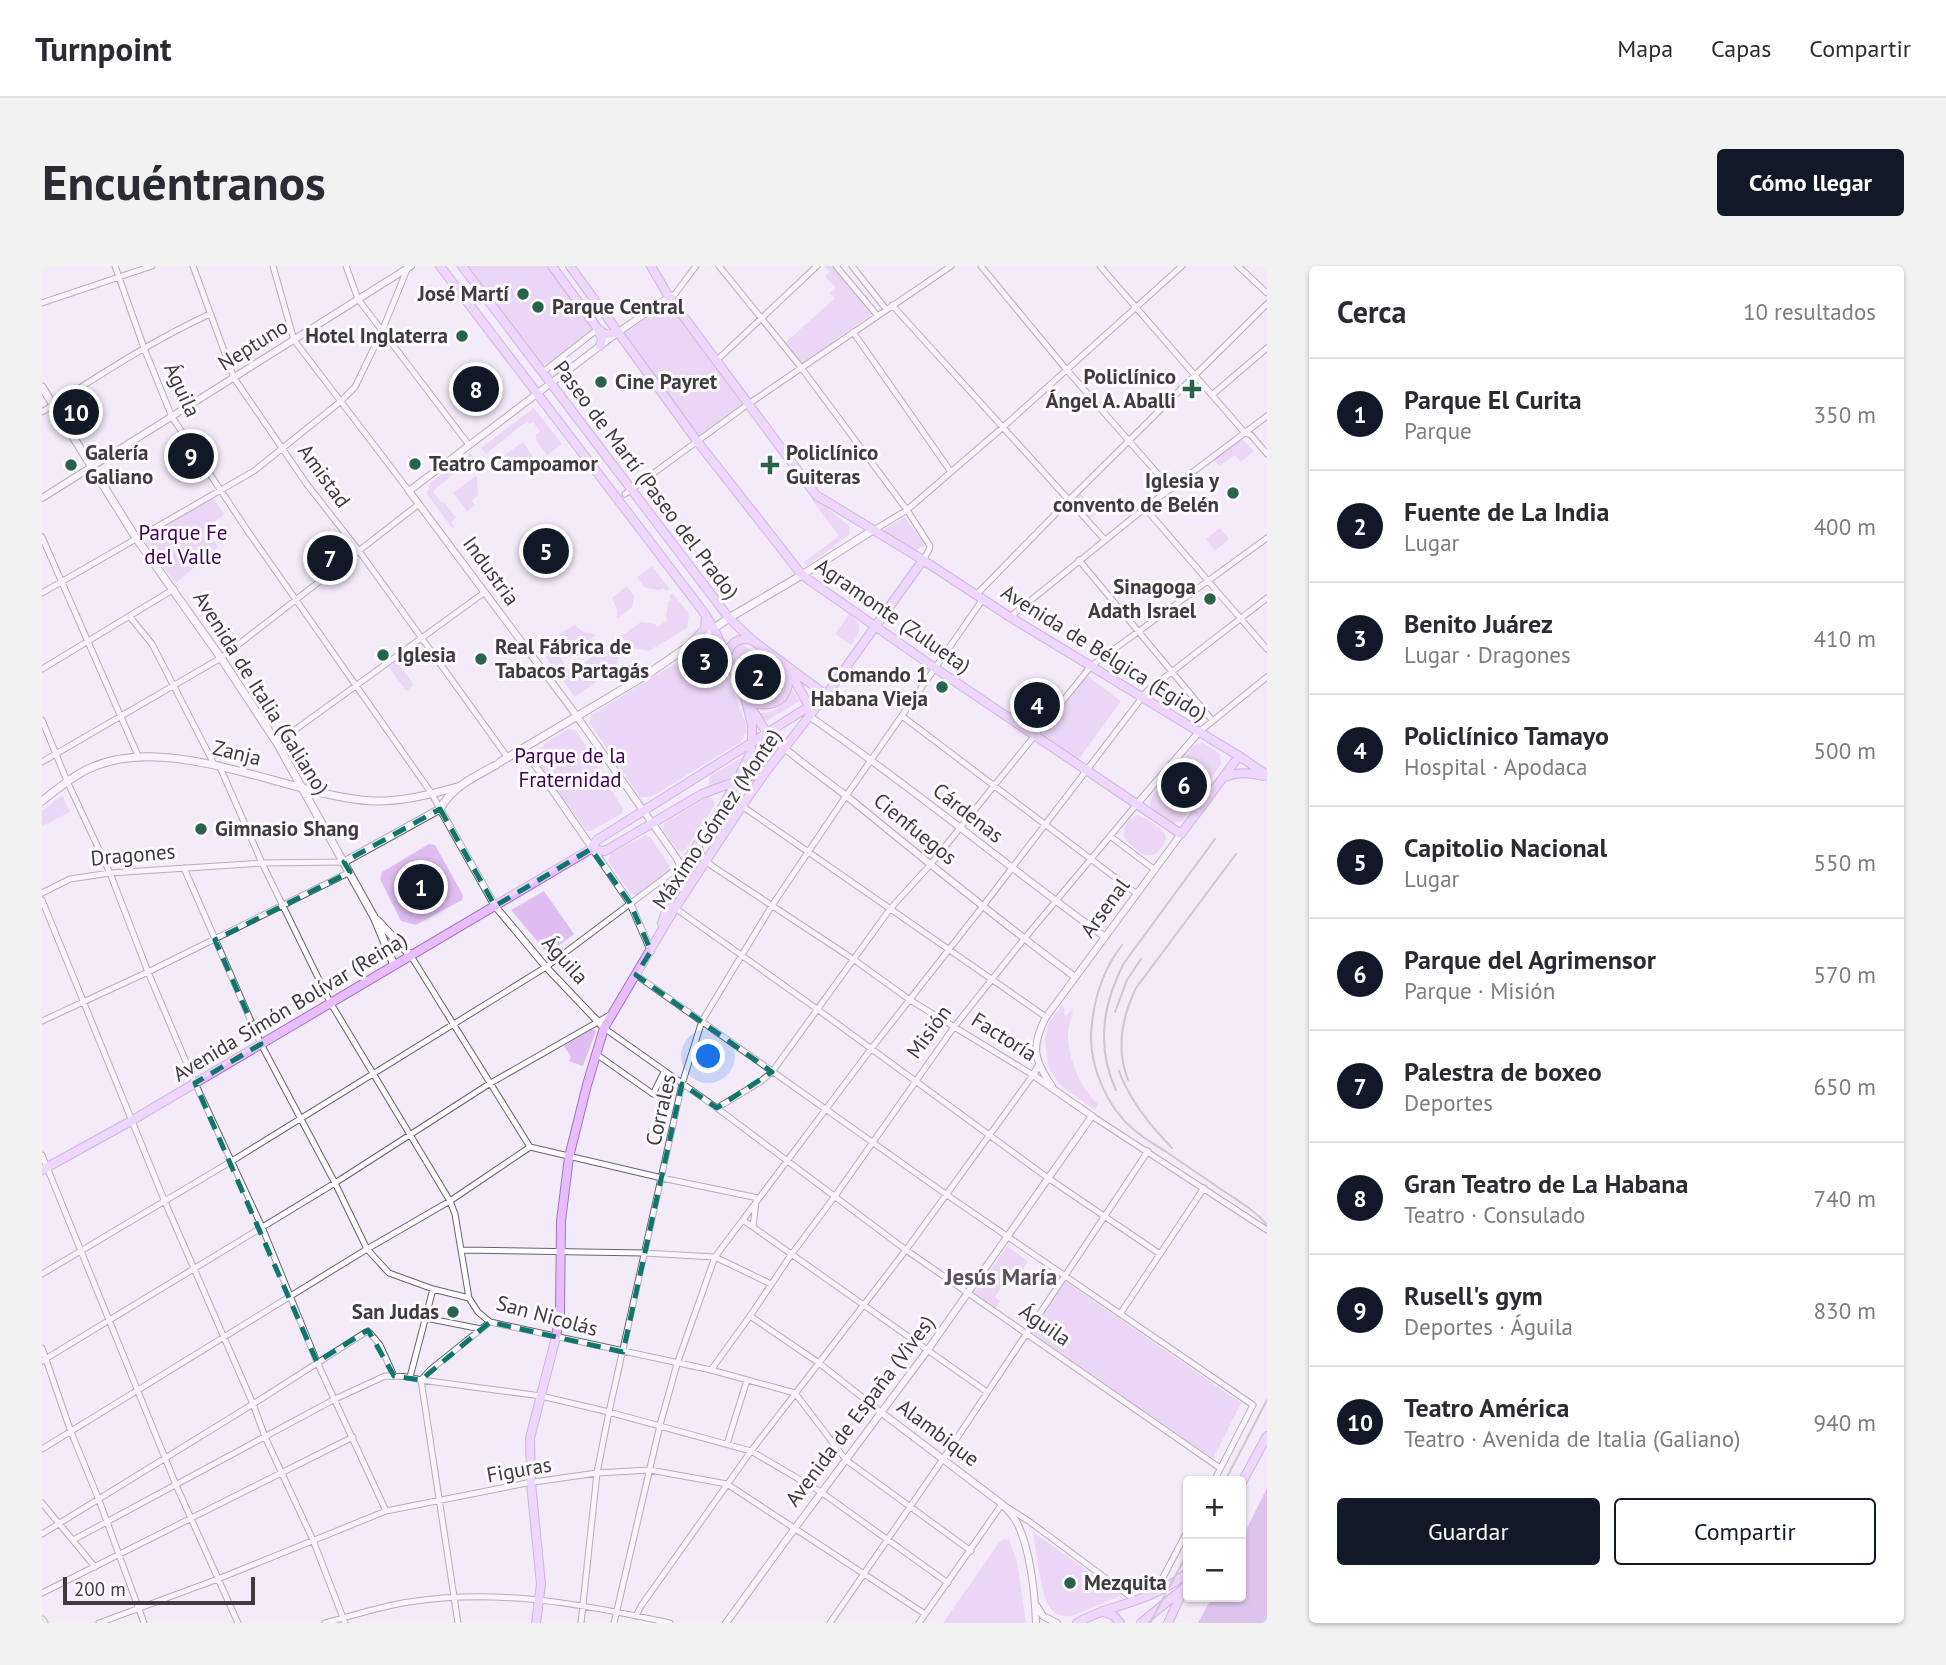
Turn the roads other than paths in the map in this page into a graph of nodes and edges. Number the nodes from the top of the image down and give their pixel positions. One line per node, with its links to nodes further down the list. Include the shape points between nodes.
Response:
1 (116, 266): 22 (street, Águila)
2 (152, 266): 22 (street)
3 (193, 266): 32 (street, Amistad)
4 (273, 266): 41 (street, Industria)
5 (346, 266): 26 (street)
6 (440, 266): 40 (main road, Paseo de Martí (Paseo del Prado))
7 (462, 266): 35 (main road, Paseo de Martí (Paseo del Prado))
8 (552, 266): 36 (main road)
9 (570, 266): 39 (main road, Agramonte (Zulueta))
10 (651, 266): 25 (main road, Avenida de Bélgica (Egido))
11 (696, 266): 25 (street, via 675,294)
12 (719, 266): 34 (street)
13 (817, 266): 34 (street)
14 (836, 266): 23 (street)
15 (951, 266): 29 (street)
16 (981, 266): 47 (street)
17 (1100, 266): 30 (street)
18 (1181, 266): 30 (street)
19 (1238, 266): 24 (street)
20 (410, 267): 26 (street, Neptuno); 37 (street)
21 (855, 267): 23 (street); 31 (street)
22 (119, 277): 27 (street); 43 (street, Águila)
23 (845, 277): 33 (street)
24 (1267, 293)
25 (668, 296): 39 (street); 45 (main road, Avenida de Bélgica (Egido))
26 (358, 299): 37 (street); 41 (street, Neptuno)
27 (42, 302)
28 (1267, 304): 49 (street, Corrales)
29 (892, 305): 31 (street); 61 (street)
30 (1137, 308): 47 (street); 49 (street)
31 (886, 309): 33 (street)
32 (210, 314): 43 (street); 50 (street, Amistad)
33 (877, 315): 38 (street)
34 (762, 318): 45 (street); 46 (street)
35 (505, 323): 40 (main road); 48 (main road, Paseo de Martí (Paseo del Prado))
36 (598, 329): 39 (main road); 42 (main road); 48 (street)
37 (382, 331): 55 (street, via 355,387); 65 (street)
38 (853, 332): 46 (street); 69 (street)
39 (617, 333): 42 (street); 63 (main road, Agramonte (Zulueta))
40 (492, 334): 53 (main road, Paseo de Martí (Paseo del Prado))
41 (294, 340): 50 (street, Neptuno); 55 (street, Industria)
42 (600, 346): 51 (street)
43 (144, 348): 57 (street); 60 (street, Águila)
44 (1267, 348): 54 (street)
45 (716, 361): 56 (main road, Avenida de Bélgica (Egido))
46 (801, 367): 56 (street); 80 (street)
47 (1066, 369): 61 (street); 64 (street)
48 (543, 372): 51 (main road, Paseo de Martí (Paseo del Prado))
49 (1195, 376): 54 (street); 64 (street, Corrales)
50 (234, 378): 60 (street, Neptuno); 66 (street, Amistad)
51 (555, 382): 53 (street); 70 (main road, Paseo de Martí (Paseo del Prado))
52 (42, 387): 57 (main road, Avenida de Italia (Galiano))
53 (538, 394): 65 (street); 74 (main road, Paseo de Martí (Paseo del Prado))
54 (1212, 395): 62 (street)
55 (340, 402): 66 (street); 73 (street, Industria)
56 (747, 405): 63 (street); 82 (main road, Avenida de Bélgica (Egido), via 816,495)
57 (52, 406): 58 (street); 68 (main road, Avenida de Italia (Galiano))
58 (42, 412)
59 (1267, 416): 62 (street)
60 (172, 417): 68 (street, Neptuno); 72 (street, Águila)
61 (1002, 428): 69 (street); 76 (street)
62 (1245, 433): 67 (street); 71 (street)
63 (697, 441): 70 (street); 90 (main road, Agramonte (Zulueta))
64 (1129, 443): 71 (street); 76 (street, Corrales)
65 (469, 445): 73 (street)
66 (282, 447): 72 (street, via 254,471); 87 (street, Amistad)
67 (1267, 454)
68 (91, 467): 75 (street, Neptuno); 84 (main road, Avenida de Italia (Galiano))
69 (951, 472): 80 (street)
70 (628, 489): 74 (main road, via 620,496); 78 (main road, Paseo de Martí (Paseo del Prado))
71 (1171, 489): 79 (street)
72 (220, 490): 84 (street); 98 (street, Águila)
73 (409, 491): 77 (street, Industria)
74 (615, 494): 81 (main road, Paseo de Martí (Paseo del Prado))
75 (42, 498)
76 (1069, 500): 86 (street); 96 (street, Corrales)
77 (419, 504): 87 (street); 94 (street, Industria)
78 (645, 507): 81 (main road, via 635,506); 102 (main road, Paseo de Martí (Paseo del Prado))
79 (1145, 508): 86 (street); 91 (street)
80 (906, 510): 82 (street); 88 (street, via 930,546)
81 (632, 517): 99 (main road, Paseo de Martí (Paseo del Prado))
82 (873, 530): 88 (main road, Avenida de Bélgica (Egido)); 90 (main road, Dragones)
83 (42, 537): 92 (street)
84 (136, 538): 92 (street); 93 (main road, Avenida de Italia (Galiano))
85 (1267, 538): 91 (street)
86 (1105, 540): 89 (street)
87 (359, 551): 98 (street); 109 (street, Amistad)
88 (923, 560): 96 (main road, Avenida de Bélgica (Egido)); 105 (main road, Máximo Gómez (Monte))
89 (1079, 560): 101 (street); 107 (street)
90 (802, 575): 102 (main road, Dragones); 103 (main road, Agramonte (Zulueta))
91 (1209, 581): 104 (street); 107 (street)
92 (61, 582): 95 (street); 111 (street)
93 (174, 589): 100 (street); 114 (main road, Avenida de Italia (Galiano))
94 (485, 592): 109 (street); 130 (street, Industria)
95 (42, 593)
96 (980, 597): 101 (main road, Avenida de Bélgica (Egido)); 118 (street, Corrales)
97 (1267, 598): 104 (street)
98 (298, 599): 114 (street); 123 (street, Águila)
99 (705, 614): 106 (main road, Paseo de Martí (Paseo del Prado)); 112 (main road, via 705,629)
100 (130, 617): 111 (street); 122 (street, via 152,644)
101 (1010, 617): 117 (main road, Avenida de Bélgica (Egido))
102 (729, 618): 106 (main road, Dragones); 110 (main road, Paseo de Martí (Paseo del Prado))
103 (864, 618): 105 (main road, Agramonte (Zulueta)); 108 (main road)
104 (1240, 618): 113 (street); 120 (street)
105 (875, 626): 108 (main road, Máximo Gómez (Monte)); 118 (main road, Agramonte (Zulueta))
106 (714, 629): 112 (main road, Dragones); 115 (main road, Paseo de Martí (Paseo del Prado))
107 (1139, 631): 117 (street); 120 (street)
108 (867, 637): 124 (main road, Máximo Gómez (Monte))
109 (422, 638): 123 (street); 145 (street, Amistad)
110 (752, 640): 115 (main road, via 732,644); 116 (main road, Paseo de Martí (Paseo del Prado))
111 (88, 641): 119 (street); 131 (street)
112 (687, 648): 115 (main road, via 710,647); 130 (main road, Dragones)
113 (1267, 649)
114 (221, 658): 122 (street); 138 (main road, Avenida de Italia (Galiano))
115 (727, 659): 125 (main road, Paseo de Martí (Paseo del Prado))
116 (786, 666): 124 (main road); 125 (main road, via 788,687 776,702 755,704); 127 (main road, Paseo de Martí (Paseo del Prado))
117 (1091, 666): 126 (main road, Avenida de Bélgica (Egido)); 136 (street)
118 (935, 668): 129 (street, Corrales); 136 (main road, Agramonte (Zulueta))
119 (42, 669)
120 (1171, 672): 126 (street); 133 (street)
121 (1267, 677): 133 (street)
122 (175, 686): 131 (street); 147 (street)
123 (356, 686): 138 (street); 157 (street, Águila)
124 (826, 695): 127 (main road, Máximo Gómez (Monte)); 128 (main road, Máximo Gómez (Monte))
125 (745, 697): 135 (main road, Cienfuegos); 137 (main road, Paseo de Martí (Paseo del Prado))
126 (1142, 698): 134 (main road, Avenida de Bélgica (Egido)); 149 (street)
127 (809, 706): 128 (main road, Máximo Gómez (Monte)); 135 (main road, Máximo Gómez (Monte))
128 (809, 716): 139 (main road, Máximo Gómez (Monte)); 144 (street, Cárdenas)
129 (902, 716): 144 (street, Corrales); 154 (street)
130 (578, 717): 140 (main road, Dragones); 164 (street, Industria)
131 (120, 718): 141 (street); 143 (street)
132 (42, 719): 141 (street)
133 (1212, 720): 134 (street)
134 (1199, 732): 142 (main road, Avenida de Bélgica (Egido)); 161 (street, Misión)
135 (767, 733): 137 (main road, Máximo Gómez (Monte)); 139 (street, Cienfuegos)
136 (1035, 735): 149 (main road, Agramonte (Zulueta)); 154 (street)
137 (752, 742): 153 (main road, Máximo Gómez (Monte)); 164 (main road, Avenida Simón Bolívar (Reina))
138 (277, 743): 156 (main road, Avenida de Italia (Galiano))
139 (784, 748): 148 (main road, Máximo Gómez (Monte)); 159 (street, Cienfuegos)
140 (523, 749): 145 (main road, Dragones); 172 (street)
141 (56, 754): 146 (street); 152 (street)
142 (1240, 756): 150 (main road, Avenida de Bélgica (Egido)); 151 (main road, Arsenal)
143 (139, 758): 147 (main road, Zanja); 152 (main road, Zanja, via 97,765)
144 (871, 760): 159 (street, Corrales); 168 (street, Cárdenas)
145 (501, 761): 155 (main road, Dragones)
146 (42, 762)
147 (216, 765): 156 (main road, Zanja); 177 (street)
148 (767, 770): 153 (main road, Avenida Simón Bolívar (Reina)); 162 (main road, Máximo Gómez (Monte))
149 (1086, 770): 161 (main road, Agramonte (Zulueta)); 167 (street)
150 (1267, 776): 151 (main road, via 1230,775)
151 (1223, 779): 169 (main road, Arsenal)
152 (67, 781): 160 (main road, Zanja); 184 (street)
153 (737, 781): 158 (main road, Avenida Simón Bolívar (Reina)); 165 (main road, Máximo Gómez (Monte))
154 (994, 786): 167 (street); 168 (street)
155 (457, 787): 157 (main road, Dragones); 163 (main road, Dragones)
156 (303, 788): 157 (main road, Zanja, via 375,801); 176 (main road, Avenida de Italia (Galiano))
157 (432, 794): 163 (street, Águila)
158 (702, 794): 165 (main road, via 716,796); 166 (main road, Avenida Simón Bolívar (Reina))
159 (846, 796): 173 (street, Corrales); 178 (street, Cienfuegos)
160 (42, 801)
161 (1137, 804): 169 (main road, Agramonte (Zulueta)); 170 (street, Misión)
162 (742, 806): 173 (street); 175 (main road, Máximo Gómez (Monte))
163 (440, 809): 176 (main road, Dragones); 192 (street, Águila)
164 (644, 810): 166 (street, Industria); 172 (main road, Avenida Simón Bolívar (Reina), via 597,840)
165 (721, 810): 171 (main road, Máximo Gómez (Monte))
166 (652, 823): 172 (main road, Avenida Simón Bolívar (Reina), via 605,851); 179 (street, Industria)
167 (1044, 825): 174 (street); 181 (street)
168 (960, 828): 178 (street); 181 (street, Cárdenas)
169 (1181, 834): 182 (street, Arsenal)
170 (1110, 836): 174 (street, Misión); 182 (street)
171 (698, 842): 175 (street); 179 (main road, Máximo Gómez (Monte))
172 (591, 849): 190 (street); 192 (main road, Avenida Simón Bolívar (Reina))
173 (808, 853): 194 (street, Corrales); 196 (street)
174 (1091, 859): 187 (street); 189 (street, Misión)
175 (705, 861): 186 (main road, Máximo Gómez (Monte)); 194 (street, Factoría)
176 (344, 862): 177 (street, Dragones); 183 (main road, Avenida de Italia (Galiano))
177 (262, 863): 180 (street, Dragones); 191 (street)
178 (930, 865): 193 (street, Cienfuegos); 196 (street)
179 (682, 866): 186 (street); 190 (street); 201 (main road, Máximo Gómez (Monte))
180 (184, 868): 184 (street, Dragones); 200 (street, San Nicolás)
181 (1011, 869): 189 (street, Cárdenas); 193 (street)
182 (1155, 870): 187 (street, Arsenal)
183 (350, 872): 191 (street); 197 (main road, Avenida de Italia (Galiano))
184 (110, 873): 185 (street, Dragones, via 70,879); 208 (street)
185 (42, 893)
186 (684, 893): 195 (main road, Máximo Gómez (Monte))
187 (1137, 894): 198 (street, Arsenal)
188 (42, 900): 214 (street)
189 (1055, 901): 198 (street, Cárdenas); 199 (street, Misión)
190 (630, 903): 201 (street); 207 (street)
191 (284, 905): 200 (street); 213 (street)
192 (495, 906): 204 (main road, Avenida Simón Bolívar (Reina)); 207 (street, Águila)
193 (983, 906): 199 (street, Cienfuegos); 202 (street)
194 (771, 907): 203 (street, Corrales); 205 (street, Factoría)
195 (675, 908): 201 (main road, Máximo Gómez (Monte)); 203 (street)
196 (890, 909): 202 (street); 205 (street)
197 (374, 917): 204 (main road, Avenida de Italia (Galiano)); 206 (main road, Avenida de Italia (Galiano))
198 (1105, 937): 210 (street, Arsenal)
199 (1024, 939): 210 (street, Cienfuegos); 211 (street, Misión)
200 (215, 940): 208 (street); 222 (street, San Nicolás)
201 (653, 947): 209 (main road, Máximo Gómez (Monte))
202 (947, 950): 211 (street); 212 (street)
203 (742, 955): 215 (street); 218 (street, Corrales)
204 (411, 956): 206 (main road, Avenida Simón Bolívar (Reina)); 219 (street)
205 (853, 959): 212 (street, Factoría); 215 (street)
206 (394, 965): 213 (main road, Avenida Simón Bolívar (Reina))
207 (546, 967): 219 (street); 220 (street, Águila)
208 (148, 972): 214 (street); 231 (street)
209 (636, 975): 218 (street); 220 (main road, Máximo Gómez (Monte))
210 (1076, 977): 216 (street, Arsenal)
211 (991, 979): 216 (street); 221 (street, Misión)
212 (910, 1000): 221 (street, Factoría); 223 (street)
213 (330, 1002): 222 (main road, Avenida Simón Bolívar (Reina)); 228 (street)
214 (83, 1003): 217 (street); 239 (street)
215 (817, 1009): 223 (street); 227 (street)
216 (1046, 1017): 225 (street, Arsenal, via 1035,1043)
217 (42, 1021)
218 (702, 1021): 227 (street); 233 (street, Corrales)
219 (453, 1024): 228 (street); 232 (street)
220 (601, 1026): 224 (main road, Máximo Gómez (Monte)); 226 (street, Águila); 232 (street)
221 (954, 1027): 229 (street, Factoría); 230 (street, Misión)
222 (261, 1044): 231 (main road, Avenida Simón Bolívar (Reina)); 238 (street, San Nicolás)
223 (871, 1049): 230 (street); 236 (street)
224 (596, 1054): 226 (street, via 653,1094); 246 (main road, Máximo Gómez (Monte))
225 (1039, 1065): 229 (street); 234 (street)
226 (664, 1072): 233 (street, Águila)
227 (772, 1072): 235 (street); 236 (street)
228 (373, 1074): 238 (street); 240 (street)
229 (1032, 1075): 234 (street, Factoría); 241 (street)
230 (915, 1081): 241 (street); 242 (street, Misión)
231 (195, 1083): 239 (main road, Avenida Simón Bolívar (Reina)); 247 (street)
232 (489, 1084): 240 (street); 243 (street)
233 (682, 1084): 235 (street, Águila); 250 (street, Corrales)
234 (1055, 1090): 237 (street, Factoría)
235 (717, 1108): 248 (street, Águila)
236 (827, 1109): 242 (street); 248 (street)
237 (1092, 1116): 244 (street, Factoría); 251 (street, Avenida de España (Vives))
238 (300, 1118): 247 (street); 252 (street, San Nicolás)
239 (131, 1121): 249 (main road, Avenida Simón Bolívar (Reina)); 258 (street)
240 (409, 1135): 252 (street); 257 (street)
241 (989, 1135): 251 (street); 254 (street)
242 (873, 1142): 254 (street); 255 (street, Misión)
243 (530, 1147): 246 (street); 257 (street)
244 (1148, 1152): 253 (street, Factoría); 259 (street)
245 (42, 1155): 249 (street)
246 (569, 1157): 250 (street); 269 (main road, Máximo Gómez (Monte))
247 (232, 1161): 258 (street); 261 (street)
248 (787, 1161): 255 (street, Águila); 256 (street)
249 (45, 1169): 266 (street)
250 (662, 1178): 256 (street); 270 (street, Corrales)
251 (1048, 1178): 259 (street); 264 (street, Avenida de España (Vives))
252 (335, 1183): 261 (street); 265 (street, San Nicolás)
253 (1205, 1188): 263 (street, Factoría); 271 (street)
254 (947, 1195): 264 (street); 268 (street)
255 (835, 1196): 268 (street, Águila); 272 (street, Misión)
256 (757, 1199): 260 (street); 262 (street)
257 (450, 1201): 265 (street); 267 (street)
258 (164, 1202): 266 (street); 274 (street)
259 (1106, 1216): 271 (street); 276 (street)
260 (743, 1220): 262 (street); 273 (street)
261 (262, 1227): 274 (street); 280 (street)
262 (753, 1227): 272 (street)
263 (1267, 1230)
264 (1007, 1236): 276 (street); 279 (street, Avenida de España (Vives))
265 (367, 1249): 278 (street, San Nicolás, via 389,1273); 280 (street)
266 (81, 1250): 275 (street); 286 (street)
267 (461, 1250): 269 (street); 281 (street)
268 (906, 1250): 279 (street, Águila); 282 (street)
269 (561, 1253): 270 (street); 290 (main road, Máximo Gómez (Monte), via 561,1313)
270 (644, 1253): 273 (street); 294 (street, Corrales)
271 (1160, 1254): 283 (street)
272 (791, 1255): 277 (street, Misión); 282 (street)
273 (715, 1256): 277 (street); 298 (street)
274 (193, 1269): 286 (street); 291 (street)
275 (42, 1274)
276 (1066, 1275): 283 (street); 289 (street)
277 (771, 1284): 284 (street, Misión)
278 (433, 1289): 281 (street, San Nicolás); 285 (street)
279 (969, 1293): 289 (street, Águila); 293 (street, Avenida de España (Vives))
280 (290, 1296): 291 (street); 296 (street)
281 (469, 1298): 287 (street, San Nicolás)
282 (863, 1304): 293 (street); 297 (street)
283 (1120, 1314): 323 (street, via 1254,1405)
284 (750, 1316): 297 (street, Alambique); 299 (street, Misión)
285 (426, 1318): 288 (street); 301 (street)
286 (108, 1319): 295 (street); 304 (street)
287 (490, 1322): 288 (street); 290 (street, San Nicolás)
288 (481, 1329): 302 (street)
289 (1027, 1334): 305 (street); 323 (street, Águila)
290 (556, 1337): 294 (street, San Nicolás); 307 (main road, Máximo Gómez (Monte))
291 (223, 1339): 304 (street); 309 (street)
292 (42, 1348): 295 (street)
293 (927, 1351): 305 (street); 311 (street, Avenida de España (Vives))
294 (623, 1352): 298 (street, San Nicolás); 310 (street, Corrales)
295 (44, 1360): 313 (street)
296 (317, 1362): 300 (street, via 368,1332 380,1345); 308 (street); 309 (street)
297 (819, 1363): 306 (street); 311 (street, Alambique)
298 (677, 1364): 299 (street, San Nicolás); 312 (street)
299 (711, 1370): 303 (street, San Nicolás)
300 (394, 1376): 301 (street); 308 (street)
301 (410, 1377): 302 (street)
302 (421, 1380): 307 (street); 334 (street)
303 (747, 1380): 306 (street, San Nicolás); 317 (street)
304 (138, 1391): 313 (street); 320 (street)
305 (987, 1392): 321 (street)
306 (795, 1393): 319 (street); 322 (street)
307 (541, 1396): 310 (street); 329 (main road, Máximo Gómez (Monte), via 530,1438)
308 (335, 1399): 315 (street); 316 (street)
309 (253, 1404): 315 (street); 320 (street)
310 (609, 1412): 312 (street); 326 (street, Corrales)
311 (882, 1413): 321 (street, Alambique); 322 (street, Avenida de España (Vives))
312 (660, 1425): 317 (street); 324 (street)
313 (71, 1432): 318 (street); 333 (street)
314 (1267, 1436): 328 (main road)
315 (265, 1437): 325 (street); 331 (street)
316 (353, 1437): 325 (street); 338 (street)
317 (727, 1444): 319 (street)
318 (42, 1450)
319 (751, 1451): 330 (street); 332 (street)
320 (166, 1459): 331 (street); 333 (street)
321 (943, 1459): 336 (street, Alambique); 337 (street)
322 (846, 1460): 332 (street, Avenida de España (Vives)); 337 (street)
323 (1220, 1468): 327 (street)
324 (650, 1470): 326 (street, Figuras); 330 (street, Figuras); 365 (street)
325 (282, 1473): 339 (street); 347 (street)
326 (597, 1473): 329 (street, Figuras); 362 (street, Corrales)
327 (1216, 1476)
328 (1245, 1476)
329 (531, 1483): 334 (street, Figuras); 359 (main road, Máximo Gómez (Monte))
330 (727, 1484): 342 (street, Figuras); 367 (street)
331 (176, 1485): 339 (street); 340 (street)
332 (821, 1492): 342 (street, Avenida de España (Vives)); 344 (street)
333 (99, 1500): 340 (street); 341 (street)
334 (439, 1500): 338 (street, Figuras); 358 (street)
335 (42, 1503): 341 (street)
336 (1002, 1504): 348 (street); 360 (street, Alambique, via 1025,1544); 361 (street, Alambique)
337 (909, 1506): 344 (street); 348 (street)
338 (386, 1511): 347 (street, Figuras)
339 (192, 1518): 349 (street); 353 (street)
340 (107, 1522): 346 (street); 349 (street)
341 (59, 1524): 343 (street); 346 (street)
342 (795, 1528): 351 (street, Figuras); 379 (street, Avenida de España (Vives))
343 (42, 1534)
344 (887, 1539): 351 (street); 354 (street)
345 (1183, 1539): 361 (street, via 1161,1581)
346 (73, 1540): 350 (street)
347 (313, 1540): 353 (street, Figuras); 368 (street)
348 (971, 1551): 354 (street)
349 (120, 1554): 350 (street); 363 (street)
350 (95, 1567): 357 (street)
351 (863, 1574): 366 (street, Figuras); 380 (street)
352 (1183, 1576): 361 (main road)
353 (218, 1579): 363 (street, Figuras); 372 (street)
354 (948, 1583): 366 (street)
355 (1183, 1587): 385 (main road)
356 (1183, 1590): 386 (main road)
357 (42, 1593)
358 (454, 1597): 359 (street); 368 (street, via 406,1602); 374 (street)
359 (540, 1599): 362 (street); 375 (main road, Máximo Gómez (Monte))
360 (1034, 1600): 382 (street, Alambique); 383 (street, via 1043,1616)
361 (1136, 1601): 364 (main road)
362 (583, 1606): 365 (street); 376 (street, Corrales)
363 (139, 1609): 370 (street, Figuras); 371 (street)
364 (1101, 1611): 369 (main road); 384 (main road)
365 (615, 1612): 367 (street); 377 (street)
366 (925, 1614): 381 (street)
367 (636, 1616): 378 (street)
368 (344, 1621): 373 (street)
369 (1076, 1622)
370 (99, 1623)
371 (144, 1623)
372 (238, 1623)
373 (325, 1623)
374 (458, 1623)
375 (536, 1623)
376 (581, 1623)
377 (614, 1623)
378 (670, 1623)
379 (726, 1623)
380 (830, 1623)
381 (919, 1623)
382 (1036, 1623)
383 (1057, 1623)
384 (1120, 1623)
385 (1141, 1623)
386 (1168, 1623)

